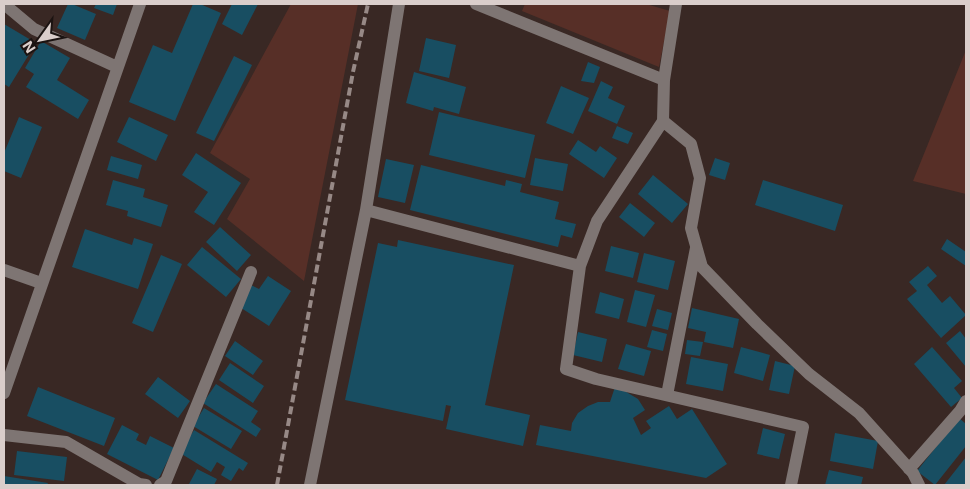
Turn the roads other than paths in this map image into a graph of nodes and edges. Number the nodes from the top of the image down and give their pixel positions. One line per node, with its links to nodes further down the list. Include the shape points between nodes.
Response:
1 (4, 4): 6 (street, via 34,29)
2 (140, 4): 6 (street)
3 (399, 4): 9 (street)
4 (476, 4): 7 (street)
5 (676, 4): 7 (street)
6 (117, 67): 14 (street)
7 (664, 80): 8 (street)
8 (663, 121): 10 (street, via 691,144 700,178 692,228); 11 (street, via 597,221)
9 (366, 210): 11 (street); 22 (street)
10 (696, 245): 16 (street); 19 (street, via 702,266 757,324 809,374 859,413)
11 (580, 266): 16 (street, via 566,369)
12 (4, 270): 14 (street)
13 (251, 272): 21 (street, via 166,481)
14 (41, 283): 15 (street)
15 (4, 393)
16 (667, 395): 23 (street, via 803,427)
17 (966, 401): 19 (street)
18 (4, 435): 20 (street, via 66,442)
19 (910, 469): 24 (street)
20 (146, 485)
21 (160, 485)
22 (310, 485)
23 (790, 485)
24 (920, 485)

